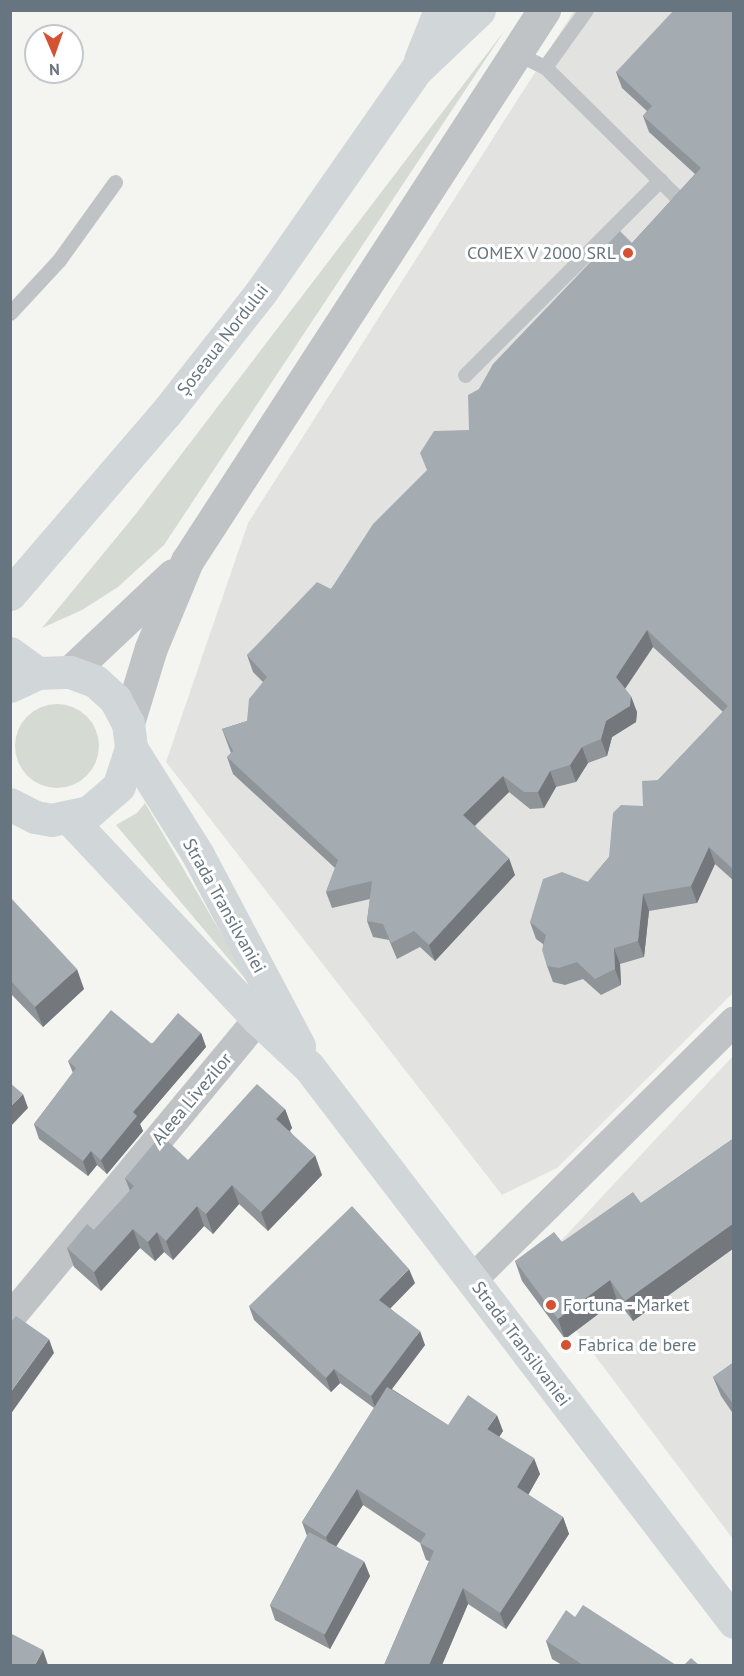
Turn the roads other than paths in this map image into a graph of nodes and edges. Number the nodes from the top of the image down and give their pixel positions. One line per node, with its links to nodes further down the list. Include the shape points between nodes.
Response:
1 (440, 10): 7 (main road, Șoseaua Nordului)
2 (479, 10): 7 (main road, Șoseaua Nordului)
3 (544, 10): 5 (street)
4 (586, 10): 6 (lane)
5 (516, 53): 6 (lane); 13 (street)
6 (545, 67): 8 (lane)
7 (416, 70): 14 (main road, Șoseaua Nordului, via 261,292 165,414)
8 (660, 180): 10 (lane); 12 (lane)
9 (115, 182): 11 (lane, via 58,260)
10 (675, 195)
11 (10, 313)
12 (465, 375)
13 (187, 561): 16 (street, via 146,604); 17 (street, via 157,632)
14 (10, 594)
15 (10, 653): 16 (main road, Strada Transilvaniei)
16 (40, 677): 17 (main road, Strada Transilvaniei, via 95,681 115,699)
17 (130, 736): 19 (main road, via 128,768 112,794 89,812); 22 (main road, Strada Transilvaniei, via 198,855)
18 (19, 813): 19 (main road)
19 (70, 819): 20 (main road, Strada Transilvaniei)
20 (258, 1019): 22 (main road, Strada Transilvaniei); 24 (street, Aleea Livezilor)
21 (734, 1022): 23 (street)
22 (309, 1067): 23 (main road, Strada Transilvaniei)
23 (472, 1280): 25 (main road, Strada Transilvaniei)
24 (10, 1318)
25 (734, 1622)

